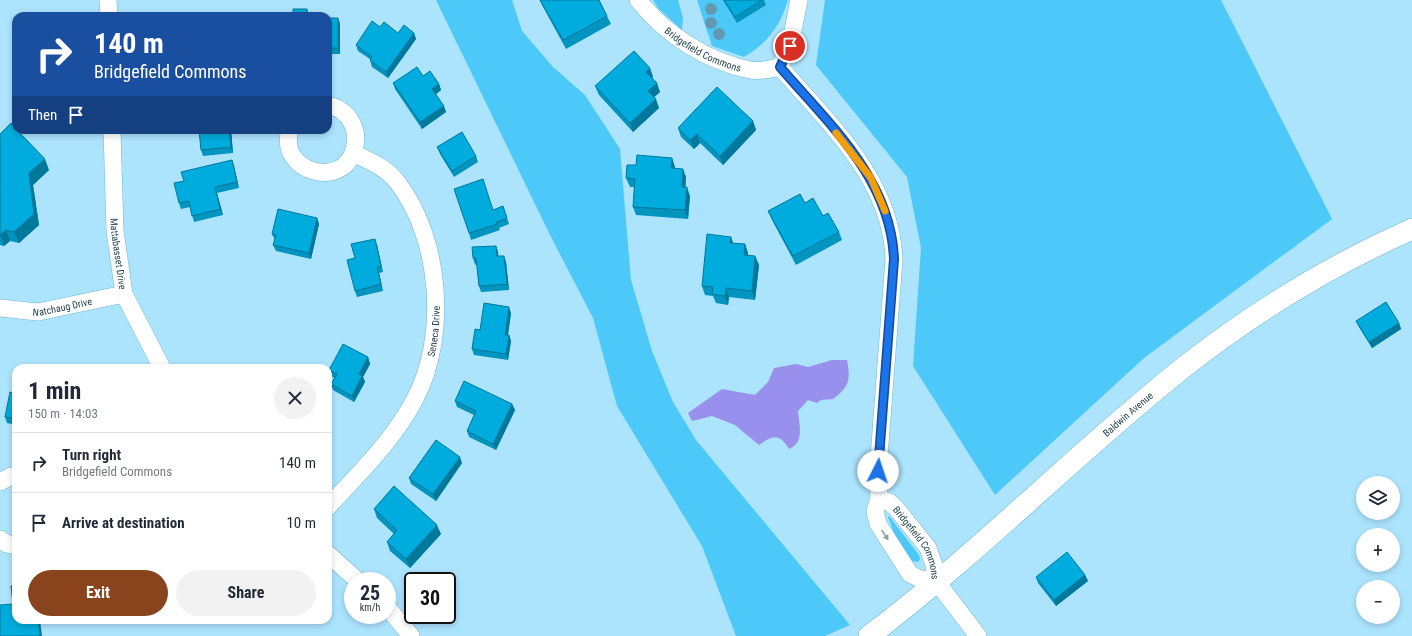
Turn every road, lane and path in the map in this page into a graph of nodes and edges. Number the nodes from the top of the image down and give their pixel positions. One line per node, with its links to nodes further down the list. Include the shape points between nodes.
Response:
1 (108, 0): 4 (street)
2 (638, 0): 5 (street, Bridgefield Commons, via 670,33 698,50 751,70)
3 (799, 0): 5 (street, via 790,46)
4 (109, 12)
5 (780, 67): 16 (street, Bridgefield Commons, via 867,172 881,198 890,229 894,259 878,471)
6 (332, 108): 9 (street, via 344,112 352,121 356,132)
7 (112, 134): 11 (street, Mattabasset Drive, via 115,231)
8 (288, 134): 9 (street, via 290,151 296,161 316,172 340,168)
9 (353, 153): 17 (street, Seneca Drive, via 379,165 397,182 413,207 427,243 434,278 435,325 430,360 416,398 393,436)
10 (1412, 229): 22 (street, Baldwin Avenue, via 1329,270 1205,351)
11 (124, 294): 12 (street, Natchaug Drive, via 38,312); 13 (street, Mattabasset Drive)
12 (0, 308)
13 (160, 364)
14 (12, 476): 15 (street)
15 (0, 482)
16 (879, 499): 22 (street, Bridgefield Commons, via 896,508 928,548); 22 (street, Bridgefield Commons, one-way to 22, via 875,511 878,524 910,574 920,579)
17 (332, 503)
18 (0, 539): 19 (street)
19 (12, 545)
20 (332, 558): 21 (street)
21 (348, 572)
22 (936, 581): 25 (street, Baldwin Avenue); 26 (street)
23 (396, 618): 24 (street)
24 (411, 636)
25 (869, 636)
26 (978, 636)

